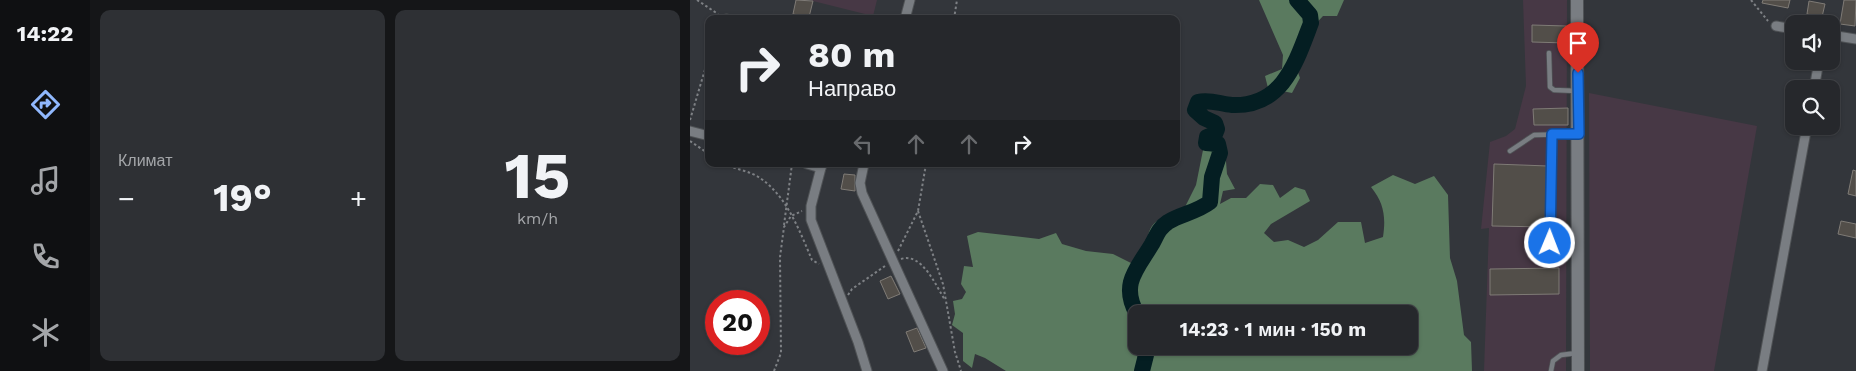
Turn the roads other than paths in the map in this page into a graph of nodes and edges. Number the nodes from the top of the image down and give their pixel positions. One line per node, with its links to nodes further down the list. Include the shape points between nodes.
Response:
1 (910, 0): 3 (street)
2 (1577, 0): 9 (main road)
3 (906, 15)
4 (1776, 26): 5 (street)
5 (1785, 28)
6 (1840, 36): 7 (street)
7 (1856, 39)
8 (1549, 53): 9 (lane, via 1550,87)
9 (1578, 92): 12 (main road)
10 (690, 131): 13 (street)
11 (1552, 134): 12 (lane); 15 (lane, via 1534,135); 18 (lane, via 1550,243)
12 (1579, 134): 19 (main road)
13 (705, 135)
14 (1805, 135): 24 (street)
15 (1510, 151)
16 (821, 167): 20 (street, via 810,206 812,220)
17 (863, 167): 21 (street, via 860,183 862,193)
18 (1529, 242)
19 (1578, 352): 22 (lane, via 1561,355 1553,361); 23 (main road)
20 (867, 371)
21 (943, 371)
22 (1551, 371)
23 (1578, 371)
24 (1762, 371)

